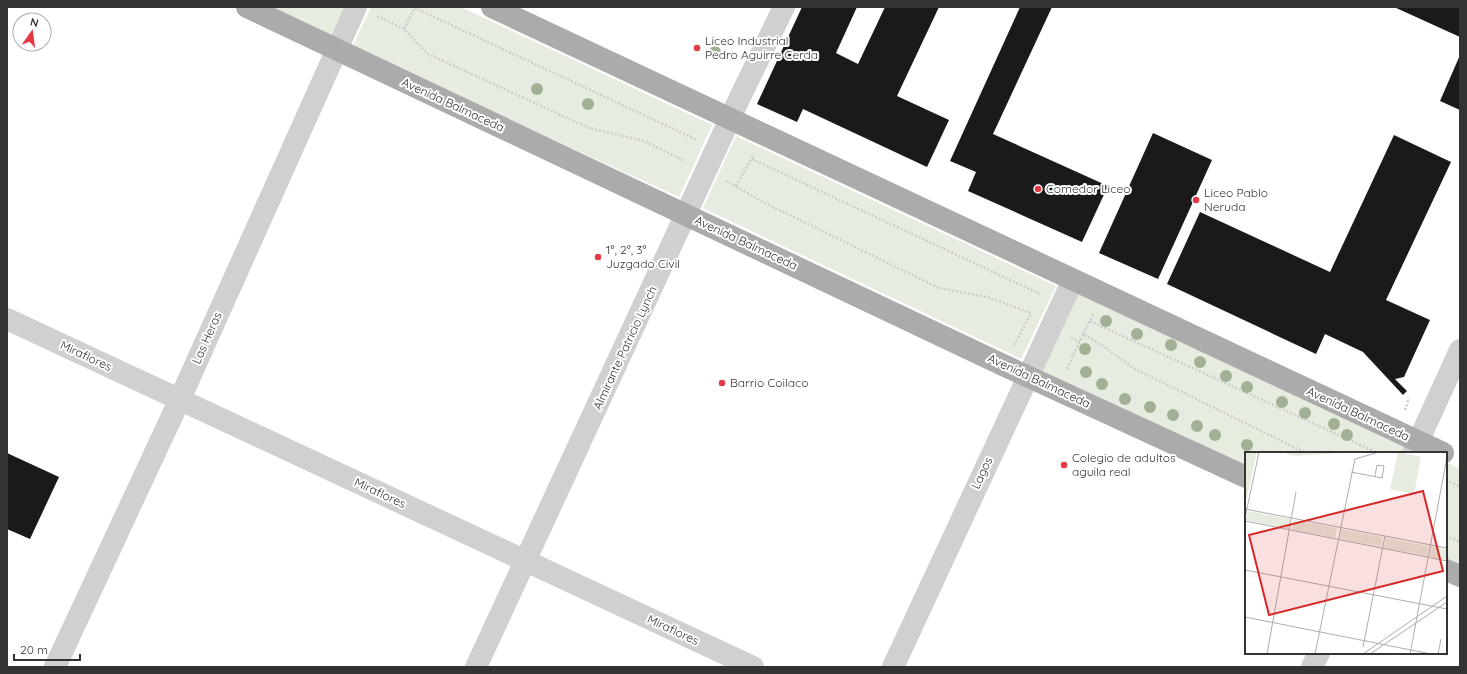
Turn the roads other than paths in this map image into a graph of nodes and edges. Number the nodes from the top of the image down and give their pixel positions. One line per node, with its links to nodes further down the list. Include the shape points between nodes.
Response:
1 (247, 7): 5 (main road, Avenida Balmaceda)
2 (356, 7): 5 (street, Las Heras)
3 (492, 7): 6 (main road, Avenida Balmaceda)
4 (784, 7): 6 (street, Almirante Patricio Lynch)
5 (336, 49): 7 (main road, Avenida Balmaceda); 12 (street, Las Heras)
6 (730, 119): 7 (street, Almirante Patricio Lynch); 8 (main road, Avenida Balmaceda)
7 (686, 215): 11 (main road, Avenida Balmaceda); 18 (street, Almirante Patricio Lynch)
8 (1073, 280): 11 (street, Lagos); 13 (main road, Avenida Balmaceda)
9 (7, 319): 12 (street, Miraflores)
10 (1460, 350): 13 (street)
11 (1028, 376): 17 (main road, Avenida Balmaceda); 25 (street, Lagos)
12 (180, 400): 18 (street, Miraflores); 22 (street, Las Heras)
13 (1416, 447): 14 (main road, Avenida Balmaceda)
14 (1438, 452)
15 (1447, 455): 16 (main road)
16 (1460, 461)
17 (1245, 477)
18 (526, 561): 23 (street, Almirante Patricio Lynch); 24 (street, Miraflores)
19 (1447, 570): 20 (main road)
20 (1460, 576)
21 (1318, 654): 26 (street)
22 (55, 667)
23 (476, 667)
24 (753, 667)
25 (893, 667)
26 (1312, 667)

